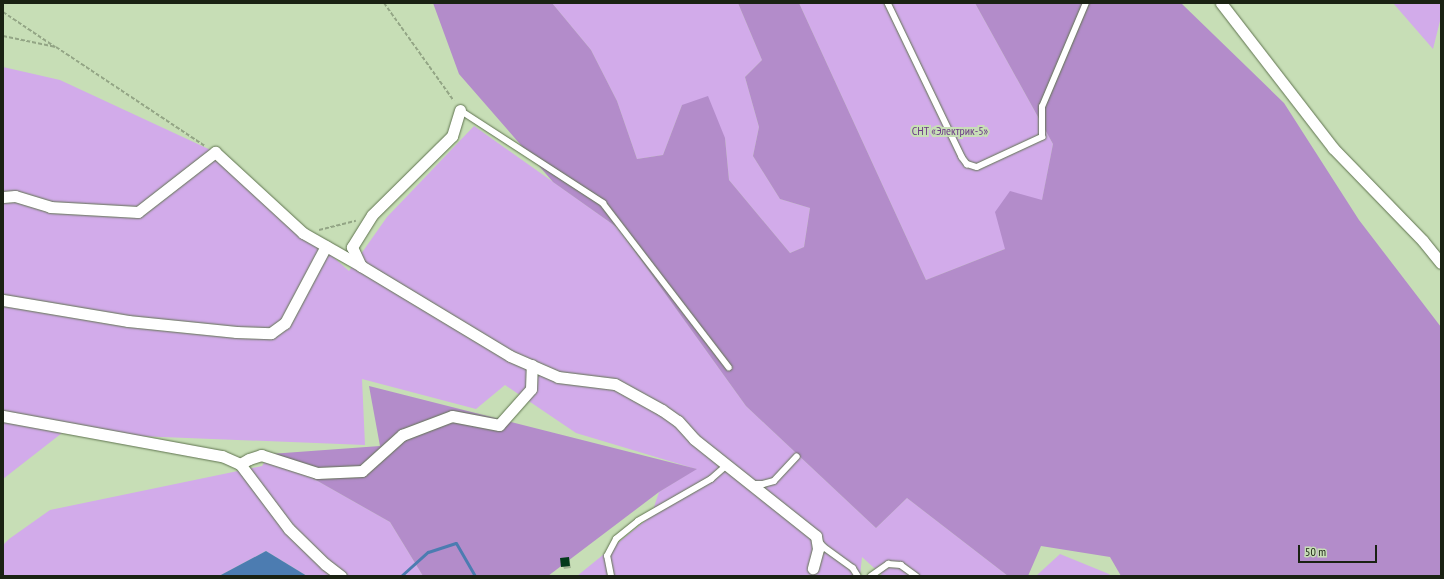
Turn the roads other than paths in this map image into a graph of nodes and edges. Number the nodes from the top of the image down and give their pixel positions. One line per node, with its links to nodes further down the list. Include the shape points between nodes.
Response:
1 (888, 3): 2 (lane, via 962,157 967,164 977,167 1042,137 1042,107)
2 (1086, 3)
3 (1221, 3): 8 (street, via 1333,148)
4 (460, 110): 6 (street, via 452,136 372,215); 12 (lane, via 603,203)
5 (3, 197): 7 (street, via 15,196 50,207 138,212 215,152 303,233)
6 (352, 247): 7 (street); 9 (street)
7 (331, 249): 9 (street); 10 (street, via 285,324 271,333 128,321)
8 (1441, 263)
9 (361, 266): 11 (street, via 510,356)
10 (3, 300)
11 (532, 365): 15 (street, via 531,389 499,425 452,416 402,436 362,471 317,473 261,455); 16 (street, via 558,377 615,384 678,421)
12 (729, 367)
13 (3, 416): 15 (street, via 222,456)
14 (796, 457): 17 (lane, via 774,481)
15 (240, 464): 20 (street, via 289,529)
16 (727, 465): 17 (street); 21 (lane, via 711,479 638,521 616,539 607,556)
17 (753, 484): 18 (street)
18 (816, 536): 19 (street, via 818,549); 22 (lane, via 824,547 853,568)
19 (813, 568)
20 (341, 576)
21 (611, 576)
22 (858, 576)
23 (871, 576): 24 (lane, via 888,564 901,565)
24 (916, 576)

